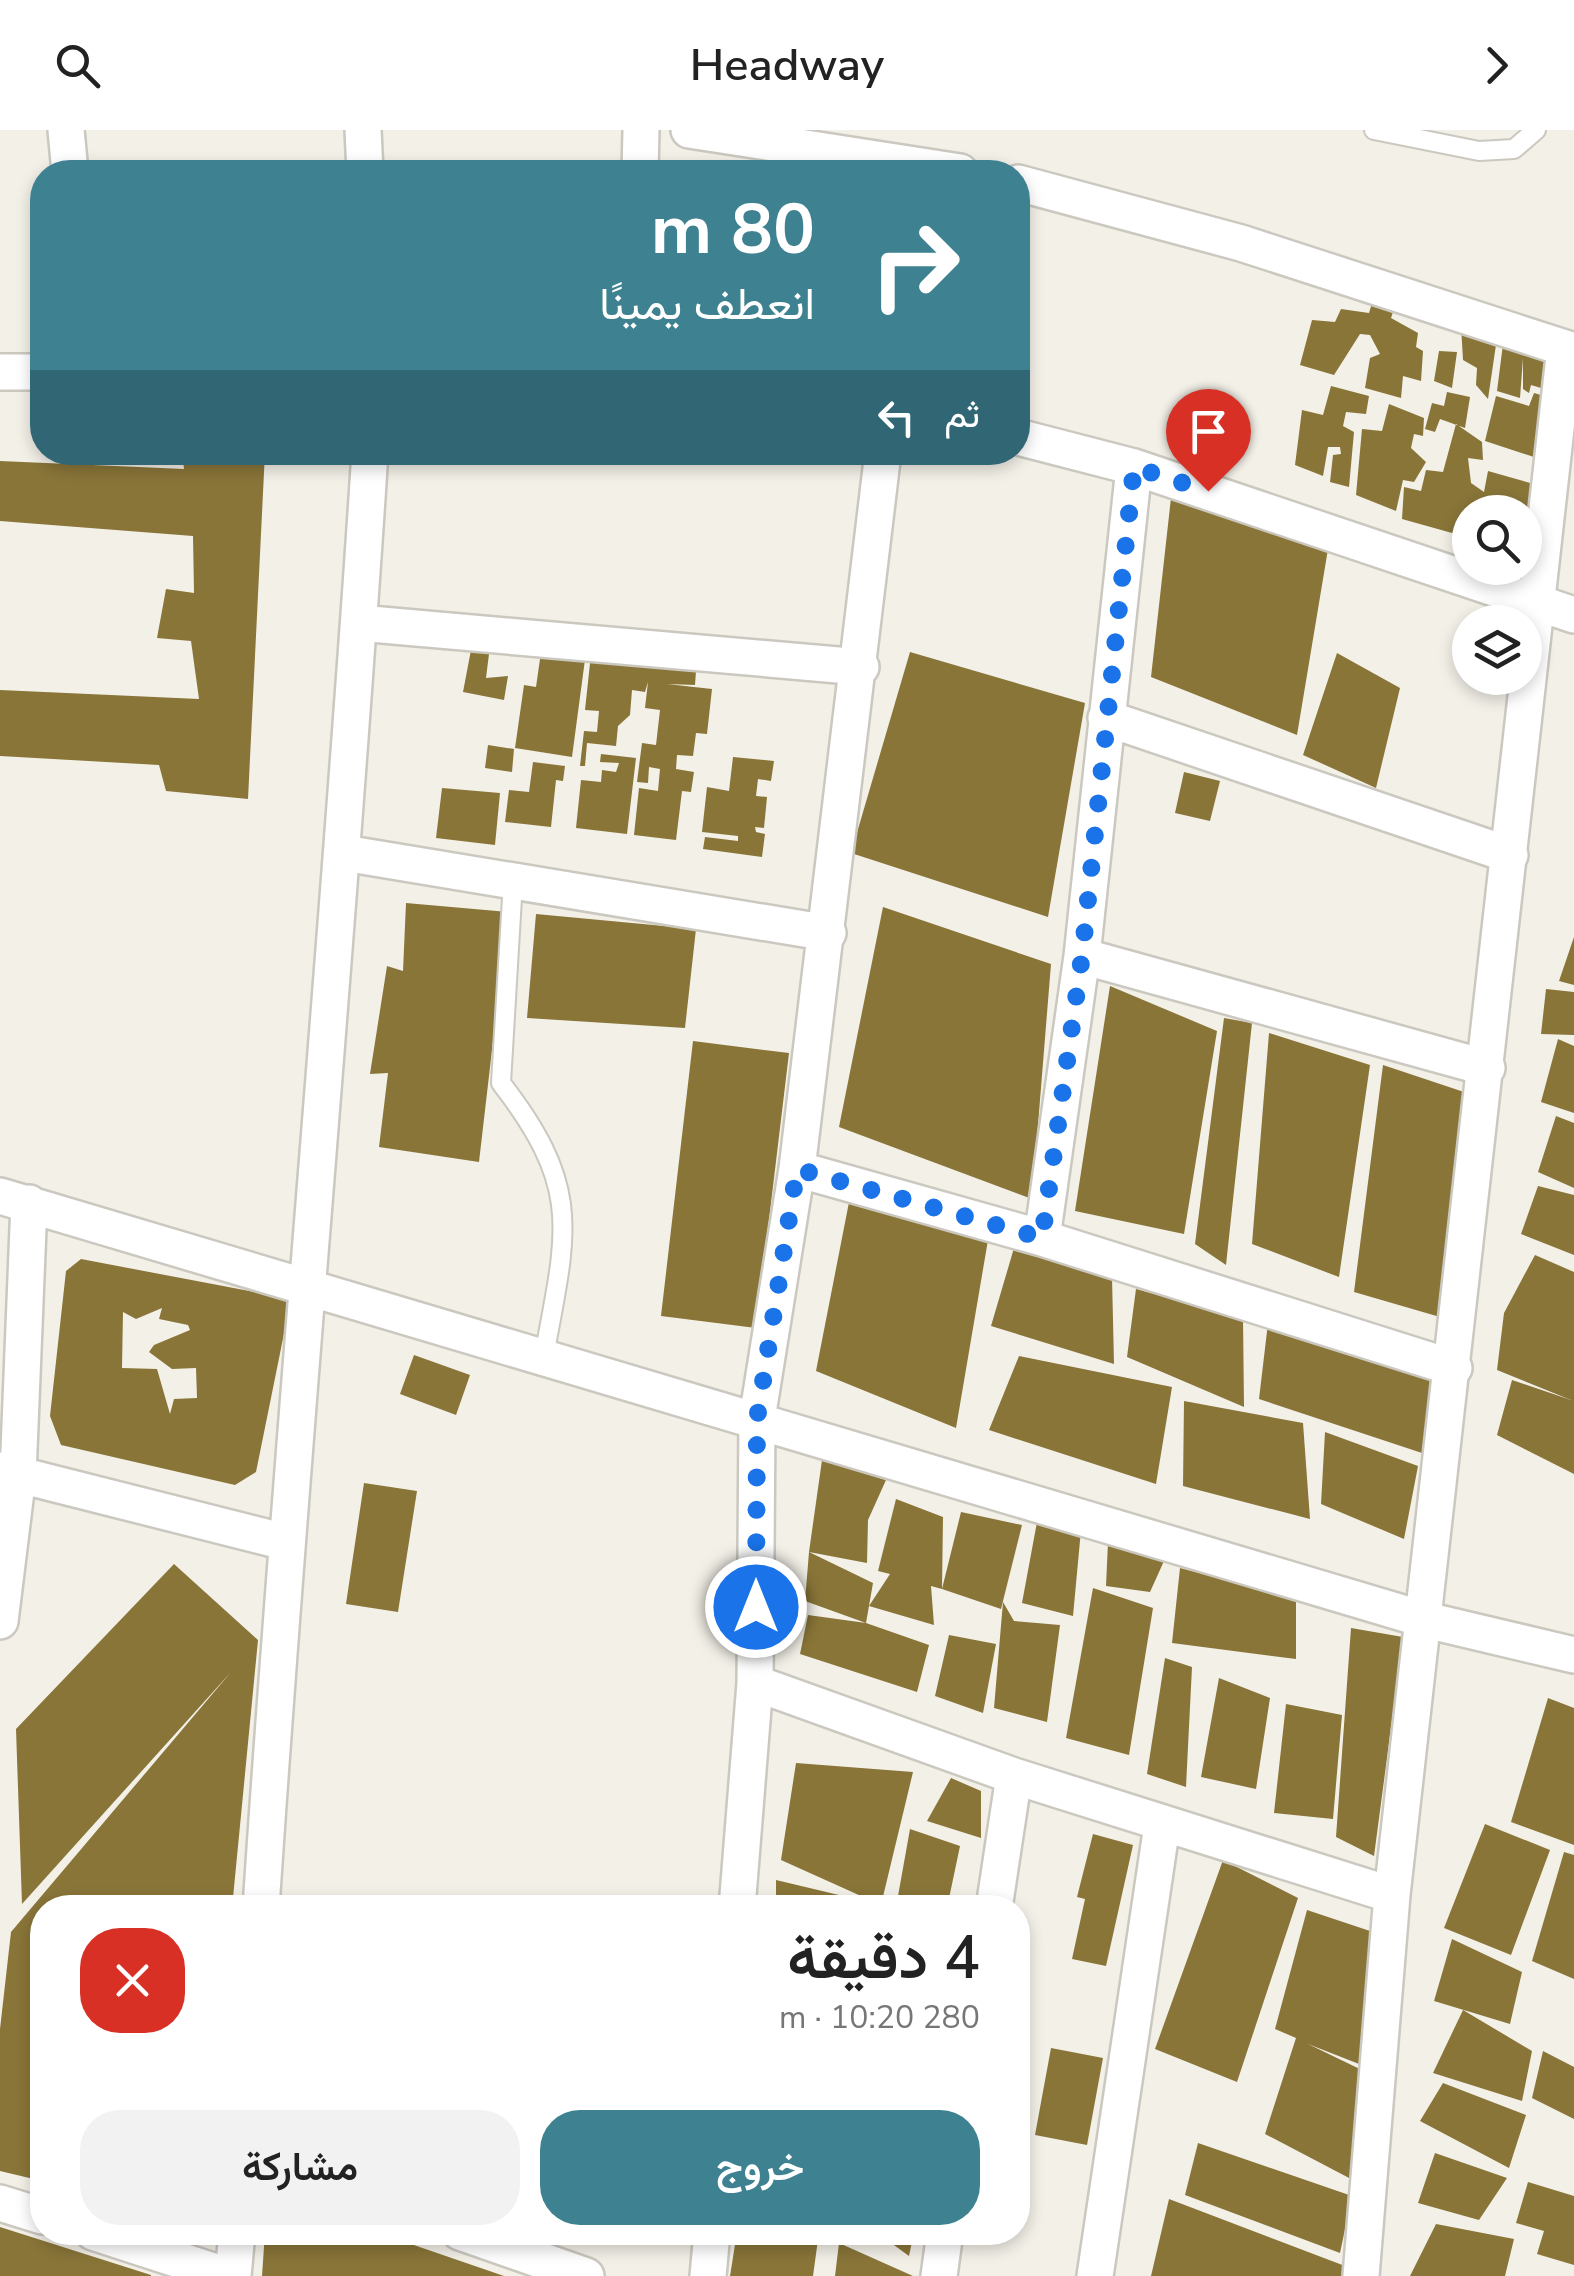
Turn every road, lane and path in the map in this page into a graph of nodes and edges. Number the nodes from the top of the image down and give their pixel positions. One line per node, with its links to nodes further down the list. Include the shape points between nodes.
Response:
1 (66, 130): 7 (street)
2 (363, 130): 8 (street)
3 (641, 130): 9 (street)
4 (689, 130): 10 (street)
5 (1374, 130): 6 (lane, via 1479,150 1514,149)
6 (1536, 130)
7 (69, 160)
8 (364, 160)
9 (640, 160)
10 (883, 160)
11 (1030, 186): 12 (street, via 1242,243)
12 (1570, 350): 19 (street)
13 (0, 372): 14 (street)
14 (30, 372)
15 (1030, 440): 18 (street)
16 (369, 465): 21 (street)
17 (882, 465): 22 (street)
18 (1134, 467): 19 (street); 23 (street)
19 (1538, 601): 20 (street); 25 (street)
20 (1574, 615)
21 (359, 623): 22 (street); 24 (street)
22 (861, 667): 27 (street)
23 (1106, 718): 25 (street); 28 (street)
24 (344, 853): 26 (street); 33 (street)
25 (1510, 855): 29 (street)
26 (513, 881): 27 (street); 34 (lane, via 501,1083 537,1130 562,1188 562,1256)
27 (828, 933): 30 (street)
28 (1082, 956): 29 (street); 32 (street)
29 (1487, 1068): 35 (street)
30 (797, 1169): 32 (street); 36 (street)
31 (14, 1199): 33 (street); 37 (street)
32 (1042, 1238): 35 (street)
33 (305, 1285): 34 (street); 38 (street)
34 (544, 1356): 36 (street)
35 (1454, 1368): 40 (street)
36 (757, 1419): 40 (street); 42 (street)
37 (9, 1473): 38 (street); 39 (street)
38 (286, 1542): 45 (street)
39 (0, 1620)
40 (1426, 1620): 41 (street); 48 (street)
41 (1574, 1655)
42 (755, 1682): 43 (street); 46 (street)
43 (1014, 1776): 44 (street); 47 (street)
44 (1162, 1825): 48 (street); 60 (street)
45 (262, 1895)
46 (738, 1895)
47 (996, 1895)
48 (1392, 1895): 61 (street)
49 (0, 2203): 50 (street)
50 (30, 2212)
51 (133, 2245): 56 (street)
52 (236, 2245): 56 (street)
53 (497, 2245): 57 (street)
54 (711, 2245): 58 (street)
55 (943, 2245): 59 (street)
56 (231, 2276)
57 (586, 2276)
58 (708, 2276)
59 (939, 2276)
60 (1095, 2276)
61 (1361, 2276)

